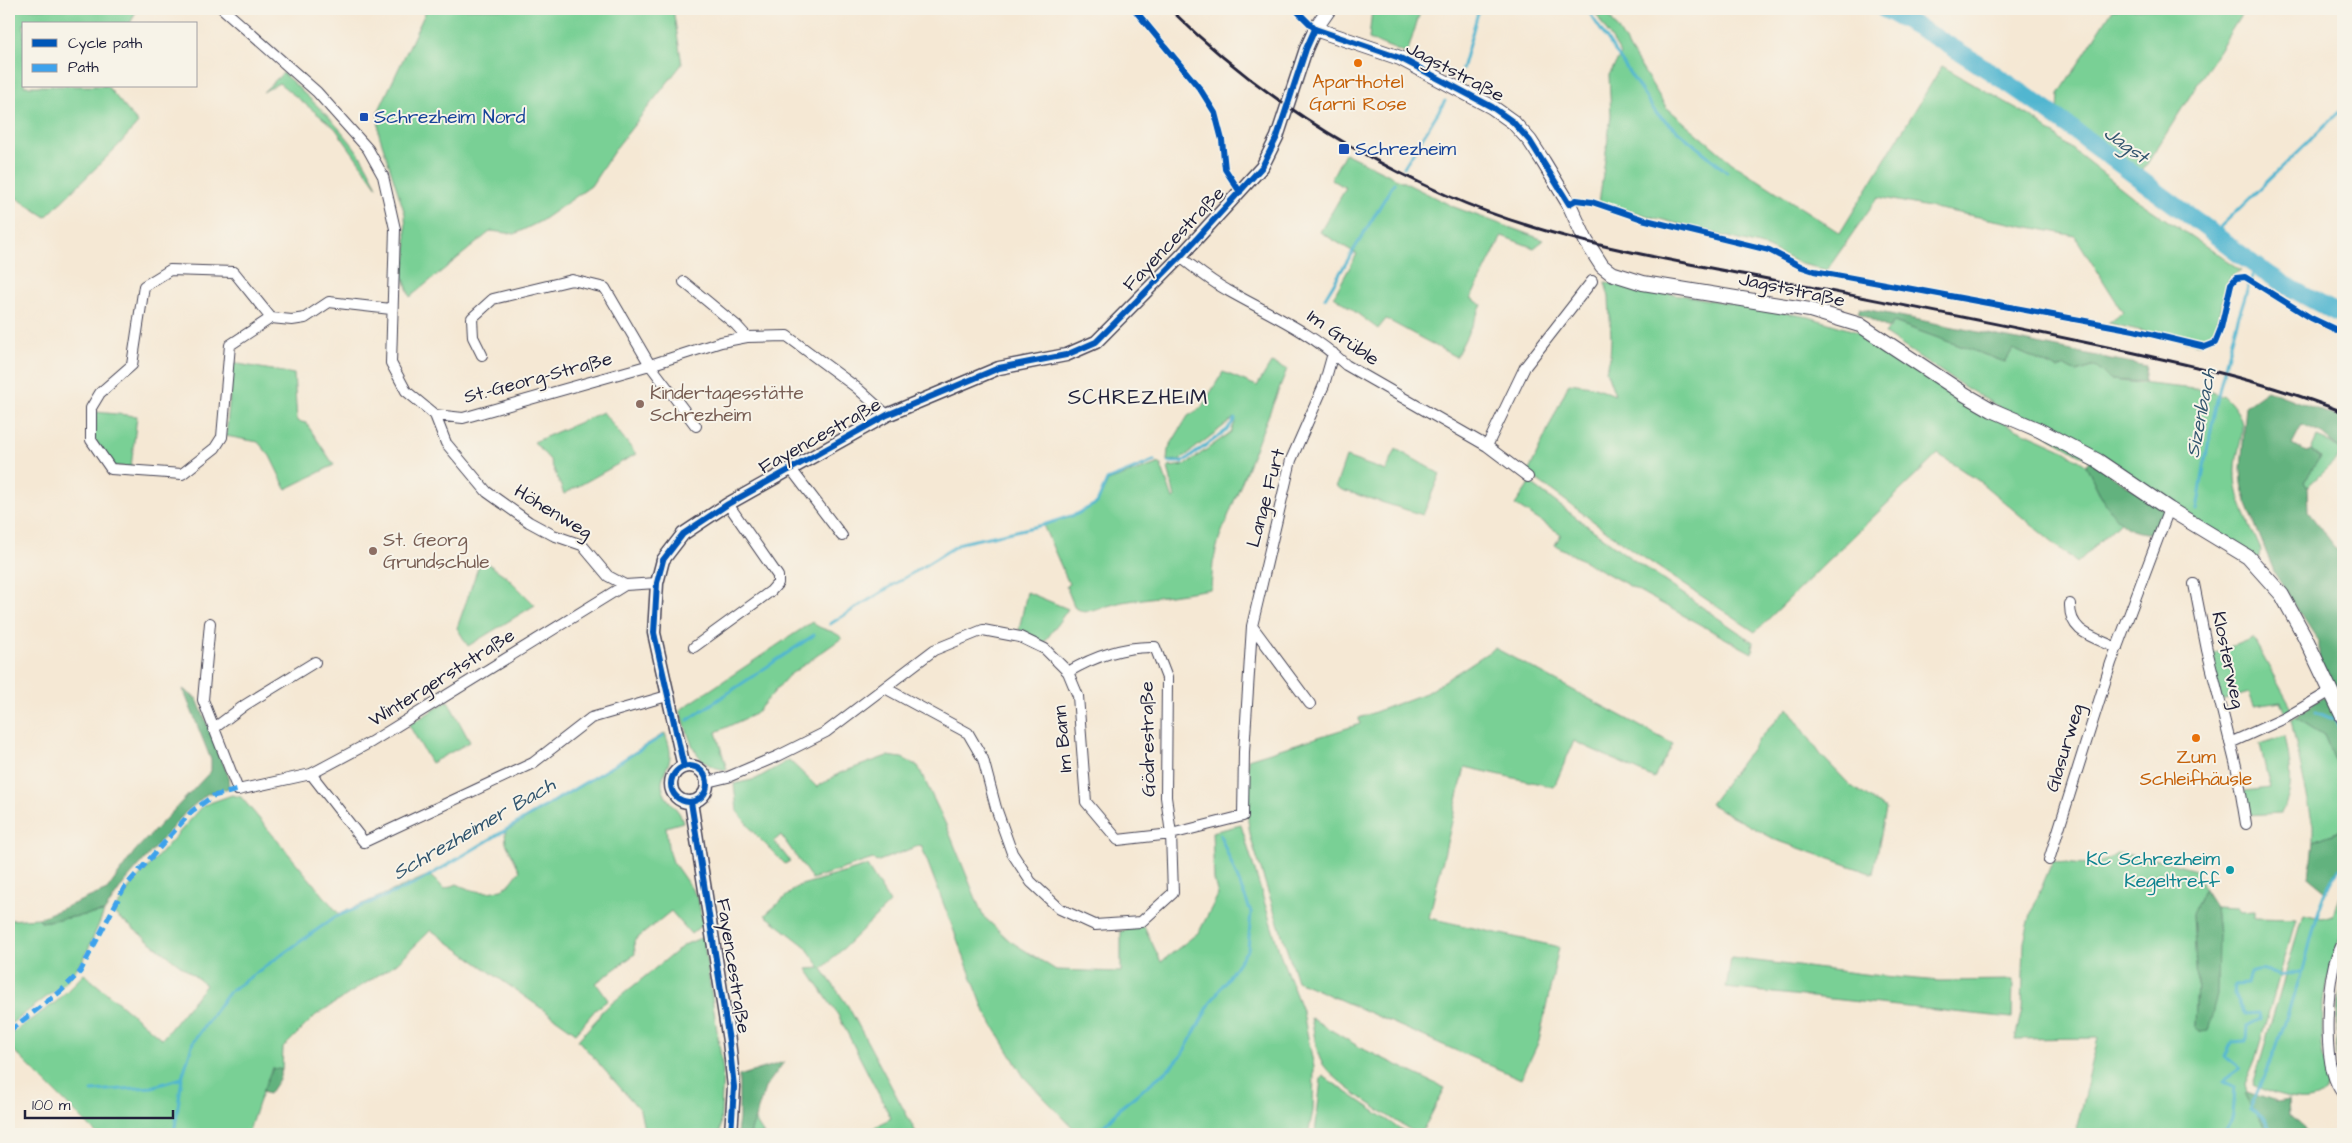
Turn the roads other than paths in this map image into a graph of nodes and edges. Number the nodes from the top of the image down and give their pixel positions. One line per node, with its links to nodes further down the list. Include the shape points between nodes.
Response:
1 (223, 9): 7 (street, via 317,92 368,149 383,176 395,228)
2 (1329, 9): 3 (main road, Fayencestraße)
3 (1315, 28): 4 (street, Fayencestraße, via 1277,137 1262,166); 20 (main road, Jagststraße, via 1400,58 1492,107 1513,122 1543,161 1586,241 1602,266 1611,273 1643,282 1810,310 1860,325 1966,395 2098,462)
4 (1180, 257): 10 (street, Im Grüble, via 1225,289 1296,326); 14 (street, Fayencestraße, via 1096,342 1066,354 998,368)
5 (1592, 281): 16 (street, via 1525,367)
6 (684, 282): 9 (street)
7 (391, 310): 8 (street, via 328,302 305,318); 13 (street, via 391,362 406,390)
8 (271, 318): 8 (street, via 230,345 222,437 215,448 182,474 111,469 90,440 91,408 100,393 132,365 144,286 170,270 234,272)
9 (746, 337): 12 (street, St.-Georg-Straße); 14 (street, St.-Georg-Straße, via 786,336 857,388)
10 (1333, 353): 16 (street, Im Grüble, via 1346,365); 27 (street, Lange Furt, via 1324,386 1291,460)
11 (482, 355): 12 (street, via 473,337 472,318 493,299 572,280 605,288)
12 (650, 365): 13 (street, St.-Georg-Straße, via 463,418); 15 (street)
13 (435, 415): 24 (street, Höhenweg, via 446,443 487,492 528,522 582,545 608,576)
14 (887, 415): 17 (street, Fayencestraße)
15 (696, 426)
16 (1486, 446): 18 (street, Im Grüble)
17 (791, 469): 19 (street, Fayencestraße); 21 (street)
18 (1528, 477)
19 (728, 504): 22 (street, Fayencestraße, via 683,534 663,560); 28 (street, via 778,576 778,583)
20 (2169, 509): 29 (street, Glasurweg); 33 (main road, Jagststraße, via 2248,557 2282,595)
21 (842, 536)
22 (656, 583): 24 (street, Wintergerststraße); 34 (street, Fayencestraße, via 654,633)
23 (2194, 584): 38 (street, Klosterweg)
24 (625, 585): 40 (street, Wintergerststraße, via 443,699)
25 (2070, 604): 29 (street, via 2069,616 2078,628)
26 (210, 623): 37 (street, via 203,700)
27 (1252, 626): 35 (street); 43 (street, Lange Furt)
28 (694, 647)
29 (2117, 648): 46 (street, Glasurweg)
30 (315, 662): 37 (street, via 244,705)
31 (1068, 672): 32 (street, Im Bann, via 1045,649 1020,637 983,630 934,650); 45 (street, Im Bann, via 1078,696 1086,802 1118,840); 45 (street, Gödrestraße, via 1088,660 1120,649 1136,646 1155,648 1167,678 1166,797)
32 (886, 688): 41 (street, Im Bann, via 826,732 778,756 728,777); 45 (street, via 968,733 983,759 1012,853 1032,882 1060,909 1095,925 1141,922 1173,893)
33 (2331, 691): 36 (main road, Jagststraße); 38 (street, Klosterweg, via 2285,718)
34 (667, 696): 39 (street, Fayencestraße); 40 (street, via 591,718 533,763 364,842)
35 (1310, 704)
36 (2343, 717)
37 (213, 729): 40 (street, Wintergerststraße, via 238,790)
38 (2230, 743): 44 (street, Klosterweg)
39 (684, 767): 41 (street, via 699,769); 42 (street, via 672,780 673,791 680,800)
40 (311, 774)
41 (707, 782): 42 (street, via 702,798)
42 (692, 802): 49 (street, Fayencestraße, via 729,1041 734,1087)
43 (1243, 816): 45 (street, Im Bann)
44 (2246, 824)
45 (1171, 834)
46 (2049, 860)
47 (2343, 942): 48 (street, via 2334,963 2328,1001 2328,1044 2333,1073)
48 (2343, 1094)
49 (731, 1134)

